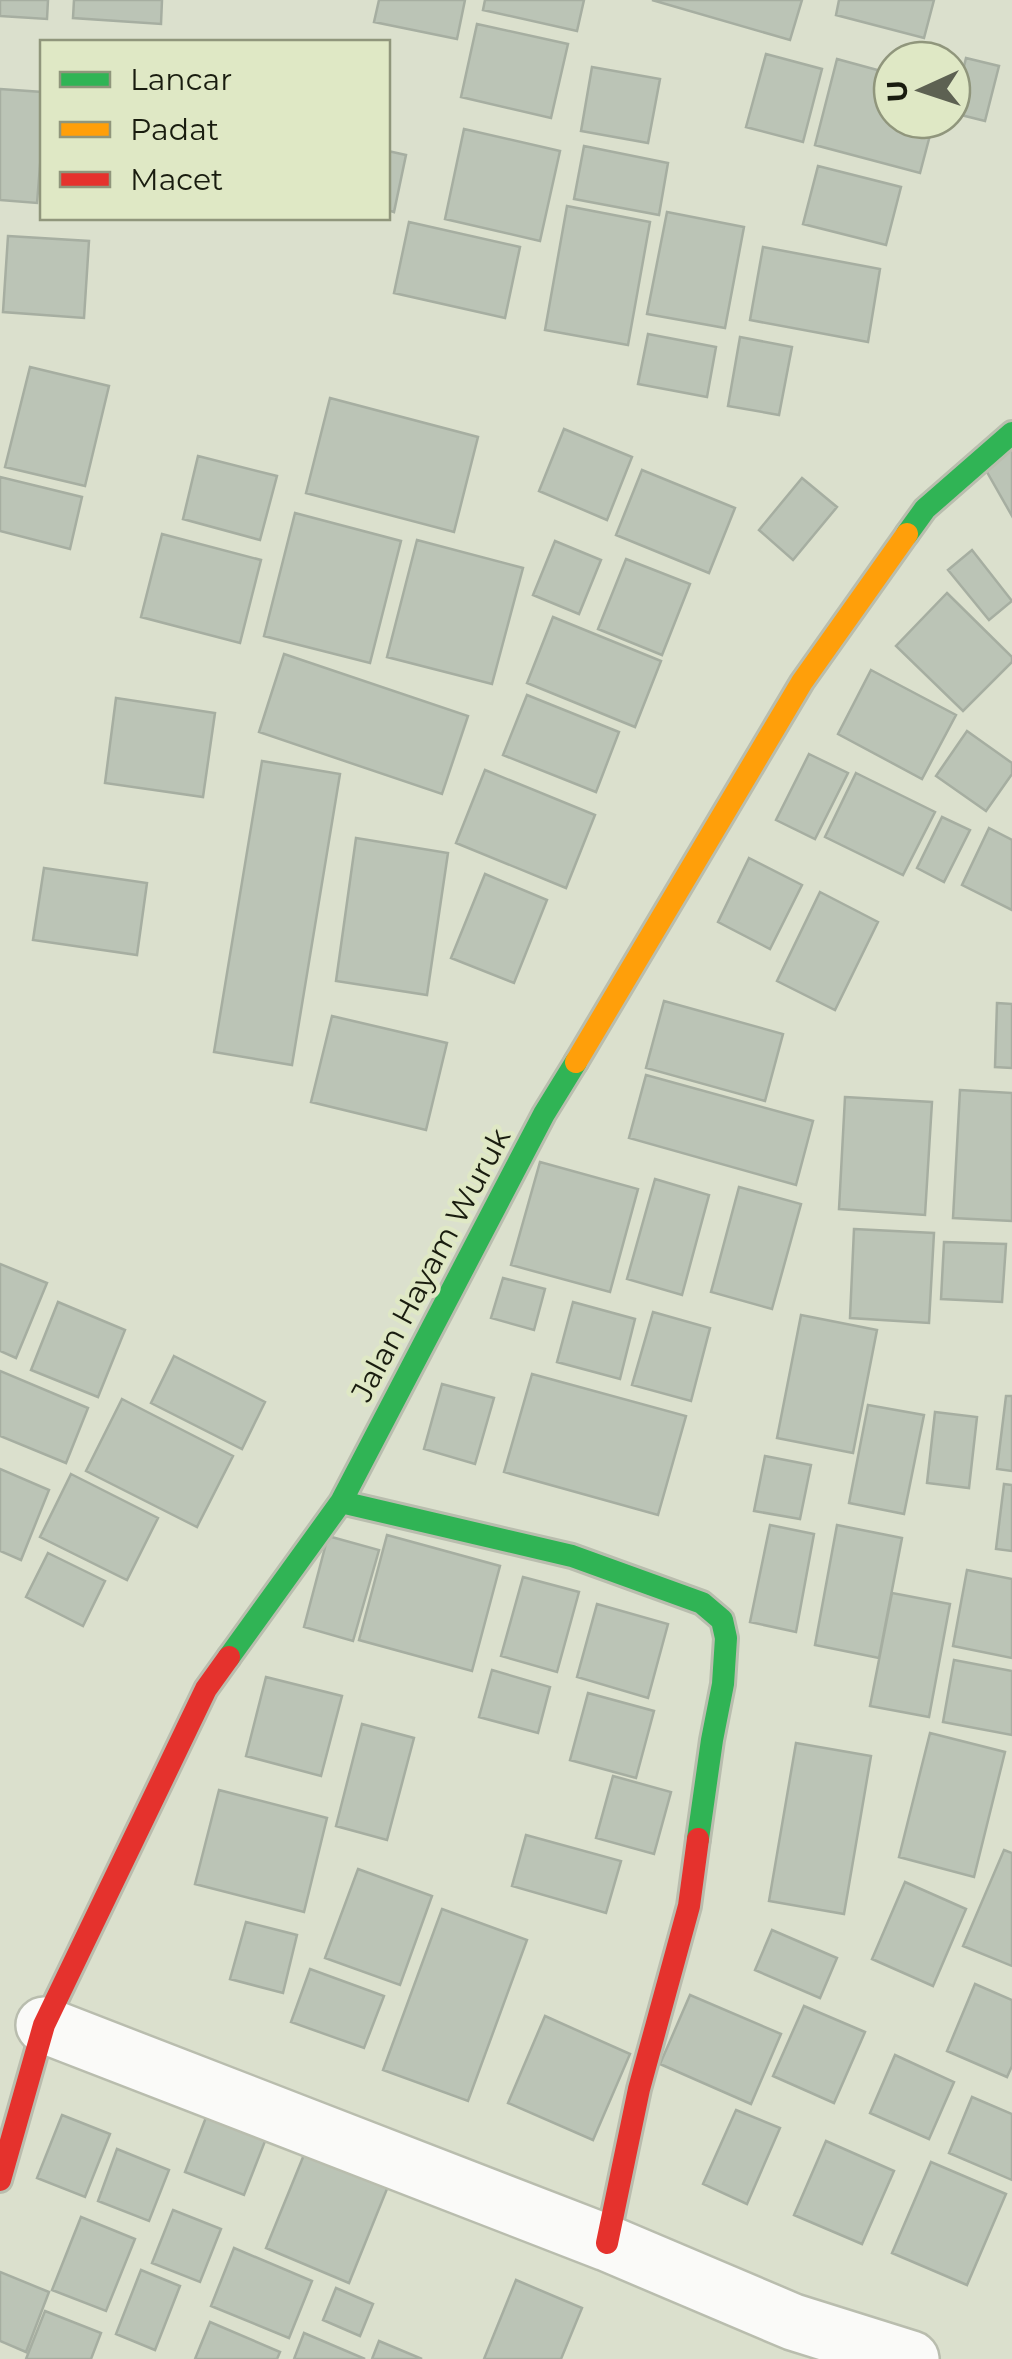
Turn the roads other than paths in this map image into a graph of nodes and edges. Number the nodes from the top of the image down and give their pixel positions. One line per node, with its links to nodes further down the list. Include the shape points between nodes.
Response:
1 (1012, 433): 2 (street, Jalan Hayam Wuruk, via 925,509 802,682 544,1114)
2 (341, 1502): 3 (street, Jalan Hayam Wuruk, via 206,1689); 5 (street, via 572,1556 702,1602 722,1620 723,1684 689,1906 638,2089)
3 (44, 2025): 4 (street, Jalan Hayam Wuruk); 5 (street)
4 (0, 2180)
5 (608, 2243): 6 (street, via 793,2322)
6 (910, 2359)

